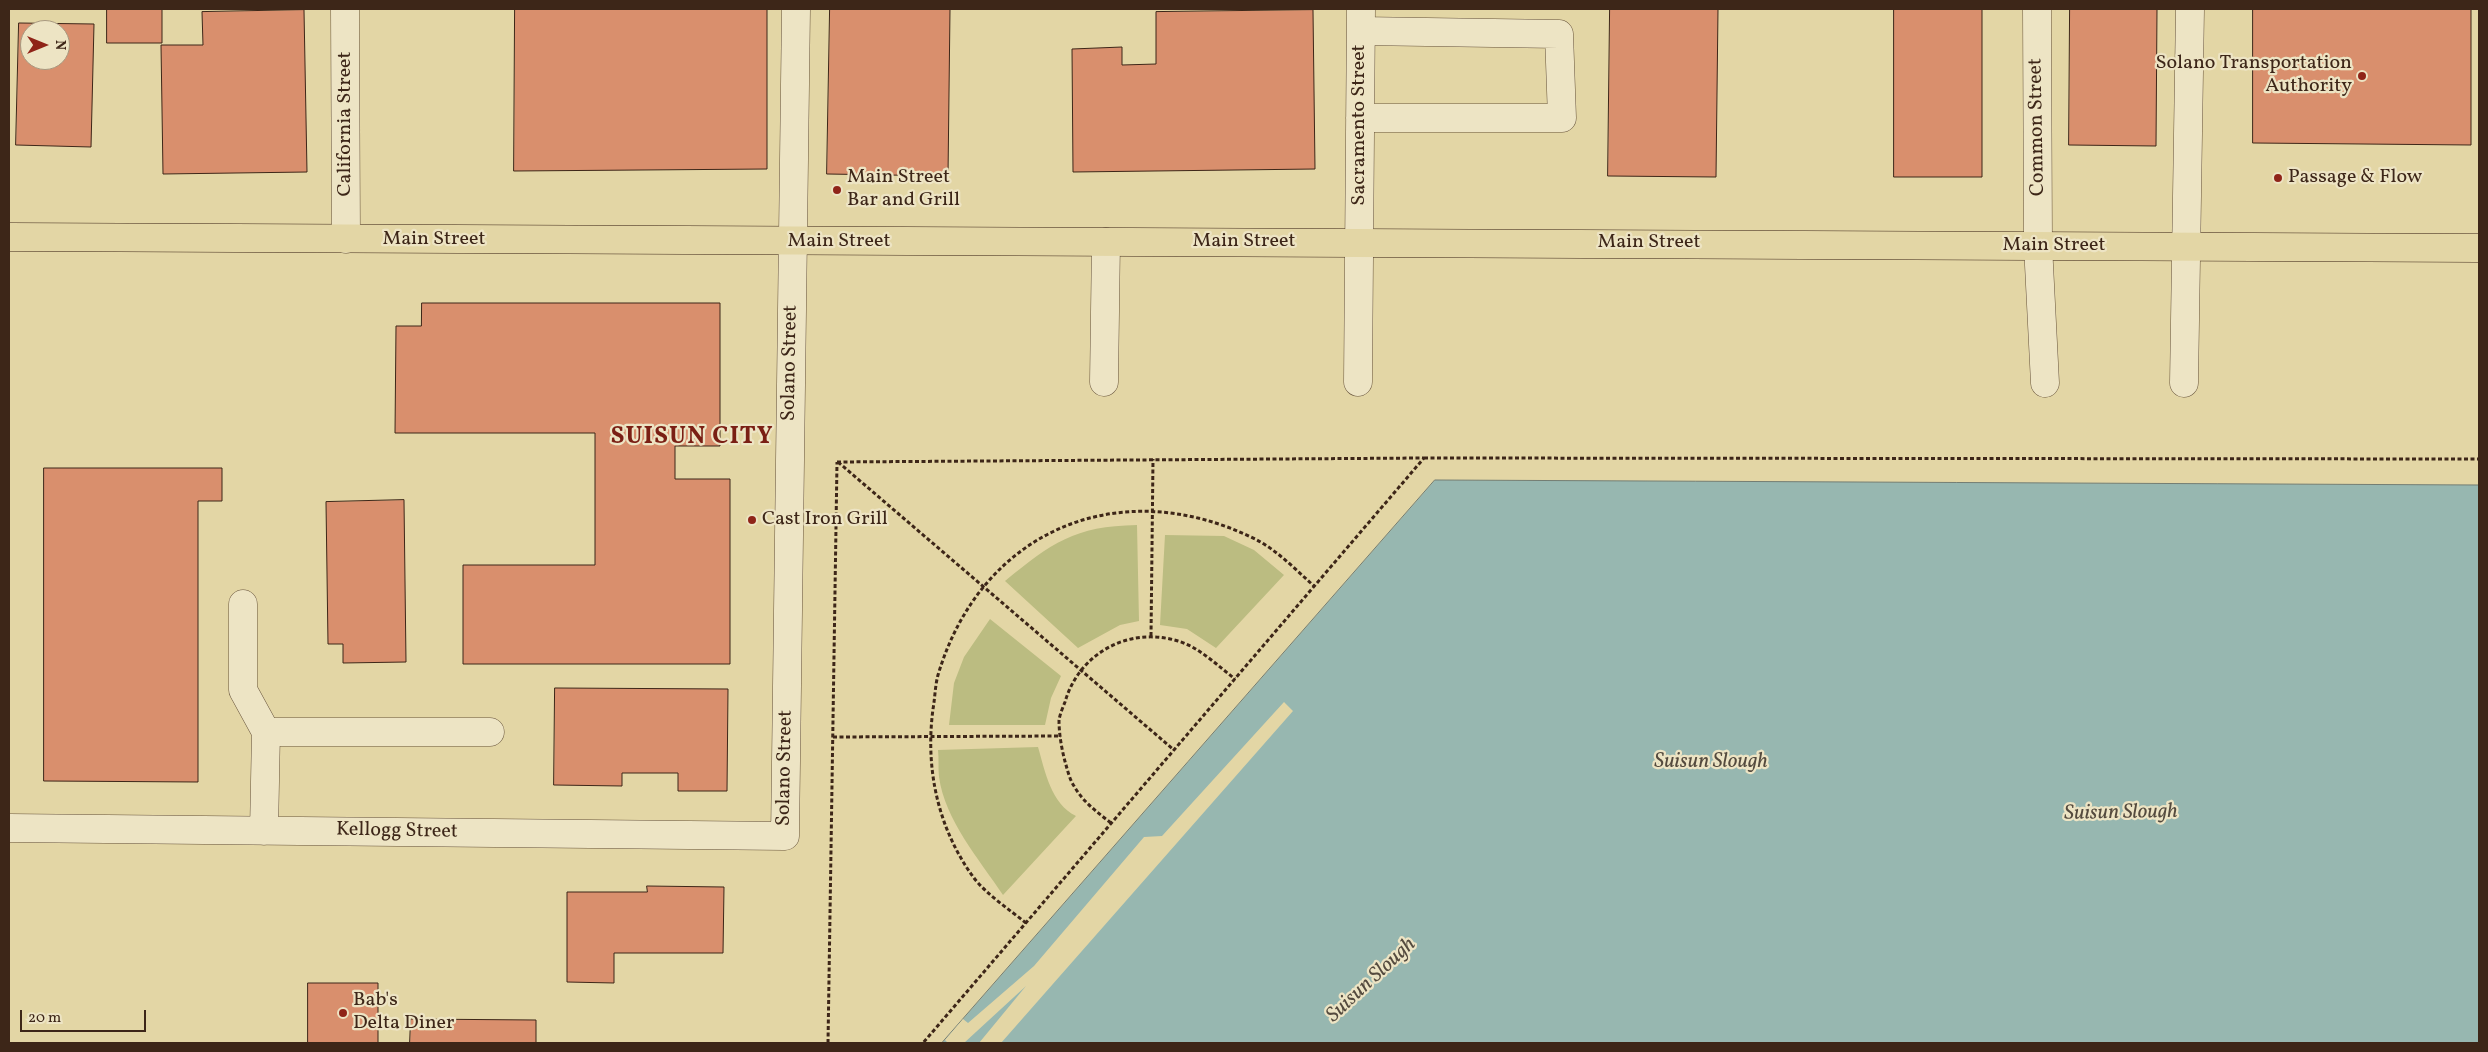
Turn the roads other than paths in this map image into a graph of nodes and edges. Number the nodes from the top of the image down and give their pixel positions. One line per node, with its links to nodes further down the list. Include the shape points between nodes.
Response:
1 (345, 9): 8 (street, California Street)
2 (796, 9): 9 (street, Solano Street)
3 (2037, 9): 12 (street, Common Street)
4 (2190, 9): 13 (street)
5 (1361, 20): 6 (street, Sacramento Street); 6 (street, via 1559,34 1562,118)
6 (1360, 118): 11 (street, Sacramento Street)
7 (9, 237): 8 (main road, Main Street)
8 (346, 239): 9 (main road, Main Street)
9 (793, 242): 10 (main road, Main Street); 24 (street, Solano Street)
10 (1106, 242): 11 (main road, Main Street); 15 (street)
11 (1360, 242): 12 (main road, Main Street); 16 (street, Sacramento Street)
12 (2038, 245): 13 (main road, Main Street); 17 (street, Common Street)
13 (2185, 246): 14 (main road, Main Street); 18 (street)
14 (2479, 248)
15 (1104, 382)
16 (1358, 382)
17 (2046, 383)
18 (2184, 383)
19 (243, 604): 20 (street, via 243,690)
20 (266, 732): 21 (street); 23 (street)
21 (490, 732)
22 (9, 828): 23 (street, Kellogg Street)
23 (264, 831): 24 (street, Kellogg Street)
24 (784, 836)

